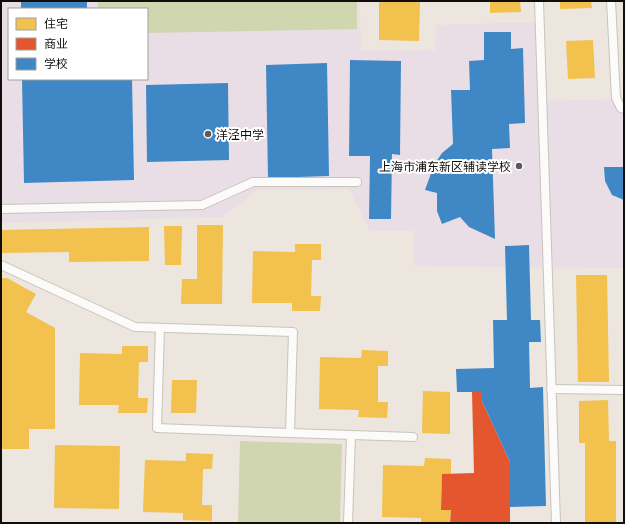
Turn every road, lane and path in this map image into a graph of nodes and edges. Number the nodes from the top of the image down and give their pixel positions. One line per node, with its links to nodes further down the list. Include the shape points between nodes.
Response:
1 (539, 1): 8 (lane)
2 (611, 1): 3 (lane, via 616,98)
3 (624, 109)
4 (357, 182): 5 (lane, via 253,182 202,205)
5 (1, 209)
6 (1, 265): 7 (lane, via 126,324)
7 (160, 328): 10 (lane, via 157,428); 10 (lane, via 293,332)
8 (551, 389): 9 (lane); 14 (lane)
9 (624, 390)
10 (290, 433): 11 (lane)
11 (351, 435): 12 (lane); 13 (lane)
12 (413, 437)
13 (348, 523)
14 (556, 523)

